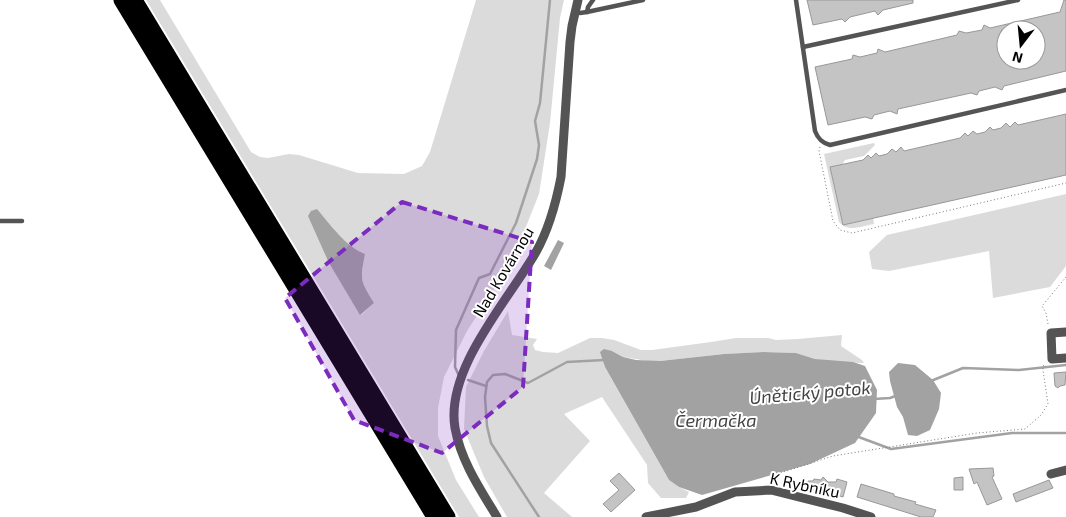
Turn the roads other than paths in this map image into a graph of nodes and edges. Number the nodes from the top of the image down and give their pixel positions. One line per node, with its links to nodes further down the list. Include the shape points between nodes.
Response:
1 (121, 0): 18 (highway)
2 (135, 0): 19 (highway)
3 (578, 0): 8 (street, Nad Kovárnou)
4 (593, 0): 9 (lane)
5 (643, 0): 9 (lane)
6 (796, 0): 10 (lane)
7 (1018, 0): 10 (lane)
8 (575, 11): 9 (lane); 20 (street, Nad Kovárnou, via 561,177 551,218 535,253 464,368 456,399 455,428 463,455)
9 (587, 12)
10 (803, 47): 11 (lane, via 815,131 822,142 830,145)
11 (1066, 90)
12 (0, 221): 13 (lane)
13 (22, 221)
14 (1066, 332): 15 (street, via 1051,333 1052,359)
15 (1066, 358)
16 (1066, 470): 17 (street)
17 (1051, 474)
18 (434, 517)
19 (448, 517)
20 (497, 517)
21 (646, 517): 22 (street, K Rybníku, via 696,507 735,492 770,490)
22 (870, 517)

